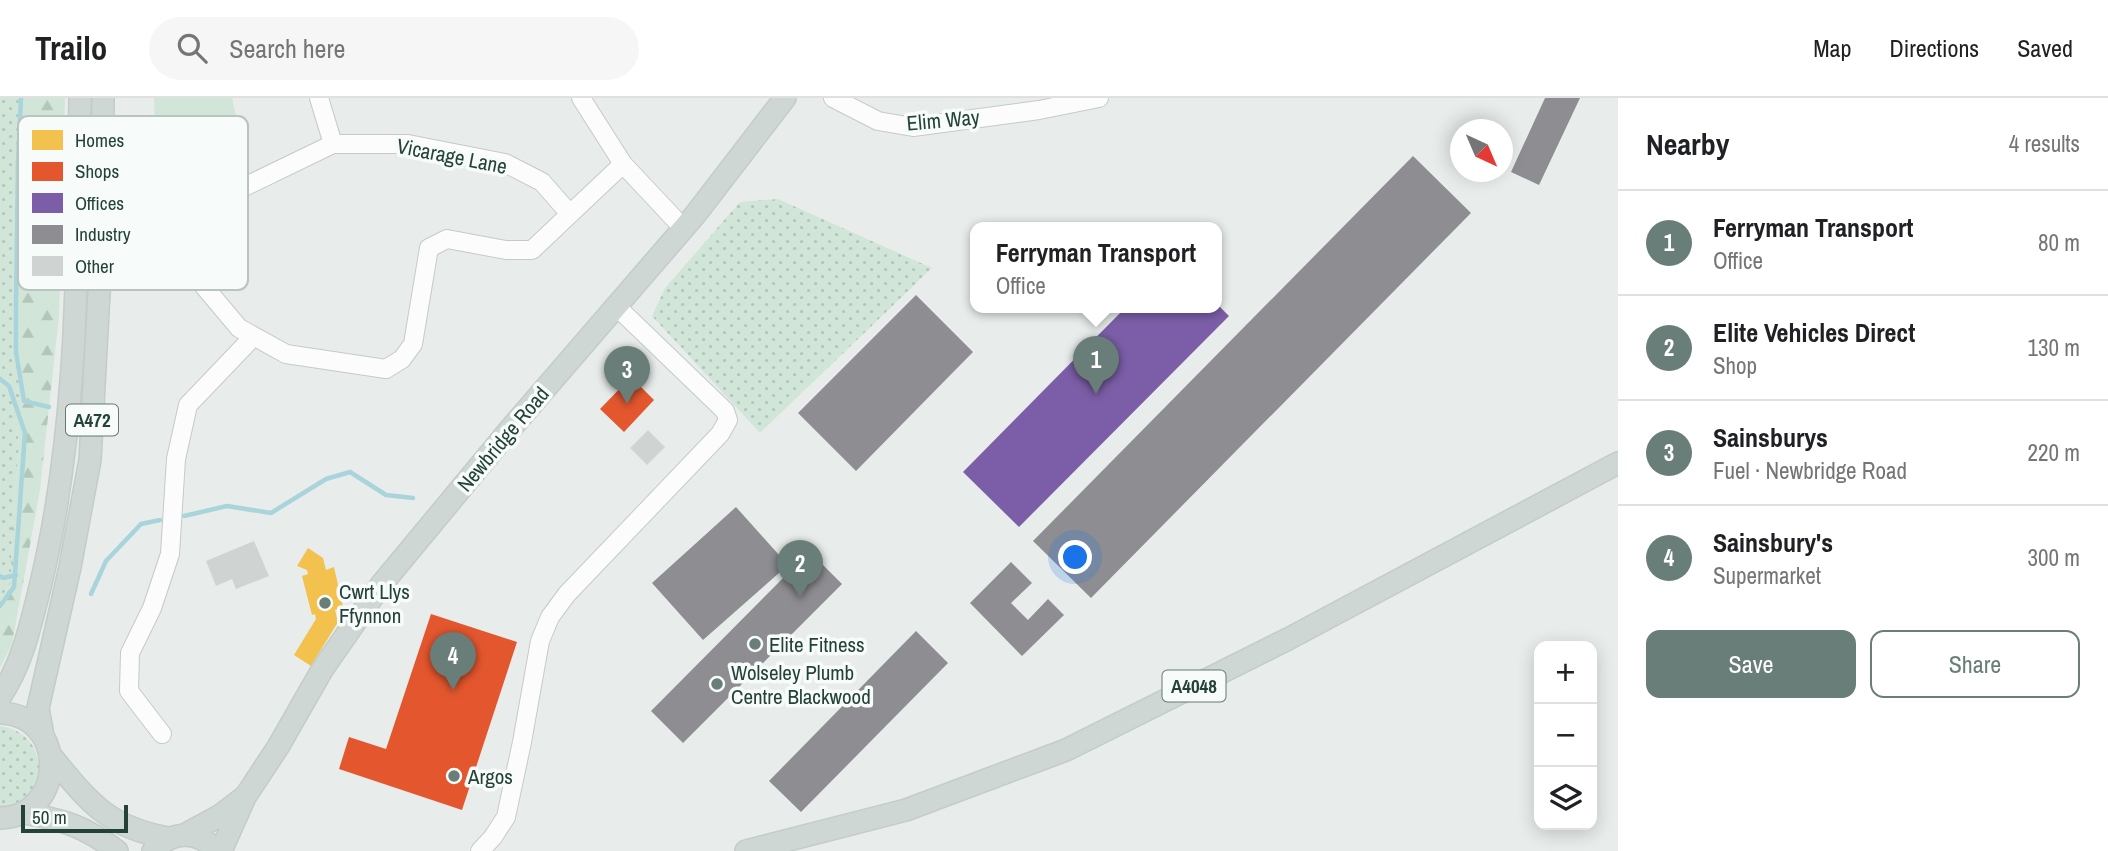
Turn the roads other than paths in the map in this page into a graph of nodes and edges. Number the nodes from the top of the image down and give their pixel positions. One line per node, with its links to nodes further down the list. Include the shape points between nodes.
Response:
1 (80, 98): 9 (main road, A472)
2 (103, 98): 10 (main road, A472)
3 (319, 98): 11 (street)
4 (581, 98): 12 (street)
5 (785, 98): 15 (main road, Newbridge Road)
6 (833, 98): 8 (street, Elim Way, via 878,121 913,127)
7 (1099, 98): 8 (street, Elim Way)
8 (1039, 104)
9 (80, 116)
10 (103, 116)
11 (333, 144): 13 (street, Vicarage Lane); 14 (street, Vicarage Lane, via 408,144 505,163 542,182)
12 (623, 164): 14 (street); 15 (street)
13 (248, 186)
14 (570, 214): 20 (street, via 532,250 447,239 429,248 412,344 402,359 386,369 286,354)
15 (683, 228): 19 (main road, Newbridge Road)
16 (76, 290): 22 (main road, A472, via 66,450 49,550 22,657)
17 (99, 290): 25 (main road, A472, via 90,460 38,708)
18 (207, 290): 20 (street, via 239,328)
19 (616, 306): 26 (main road, Newbridge Road, via 388,576 333,654); 31 (street, via 725,411 728,420 720,434 566,594 550,617 540,641 506,817)
20 (254, 336): 24 (street, via 188,405 176,459 170,554 152,608 130,653 129,691)
21 (1618, 463): 32 (main road, A4048, via 1288,639 1066,750 906,810)
22 (0, 698)
23 (0, 713): 25 (main road, via 33,725)
24 (162, 734)
25 (47, 746): 27 (main road, A472, via 52,770 48,783 34,805); 28 (main road, via 80,792 112,820)
26 (245, 797): 28 (main road, Newbridge Road, via 214,819); 30 (main road, Newbridge Road)
27 (8, 818): 29 (main road, via 65,820)
28 (169, 841): 30 (main road, via 205,841)
29 (117, 851)
30 (219, 851)
31 (480, 851)
32 (746, 851)

